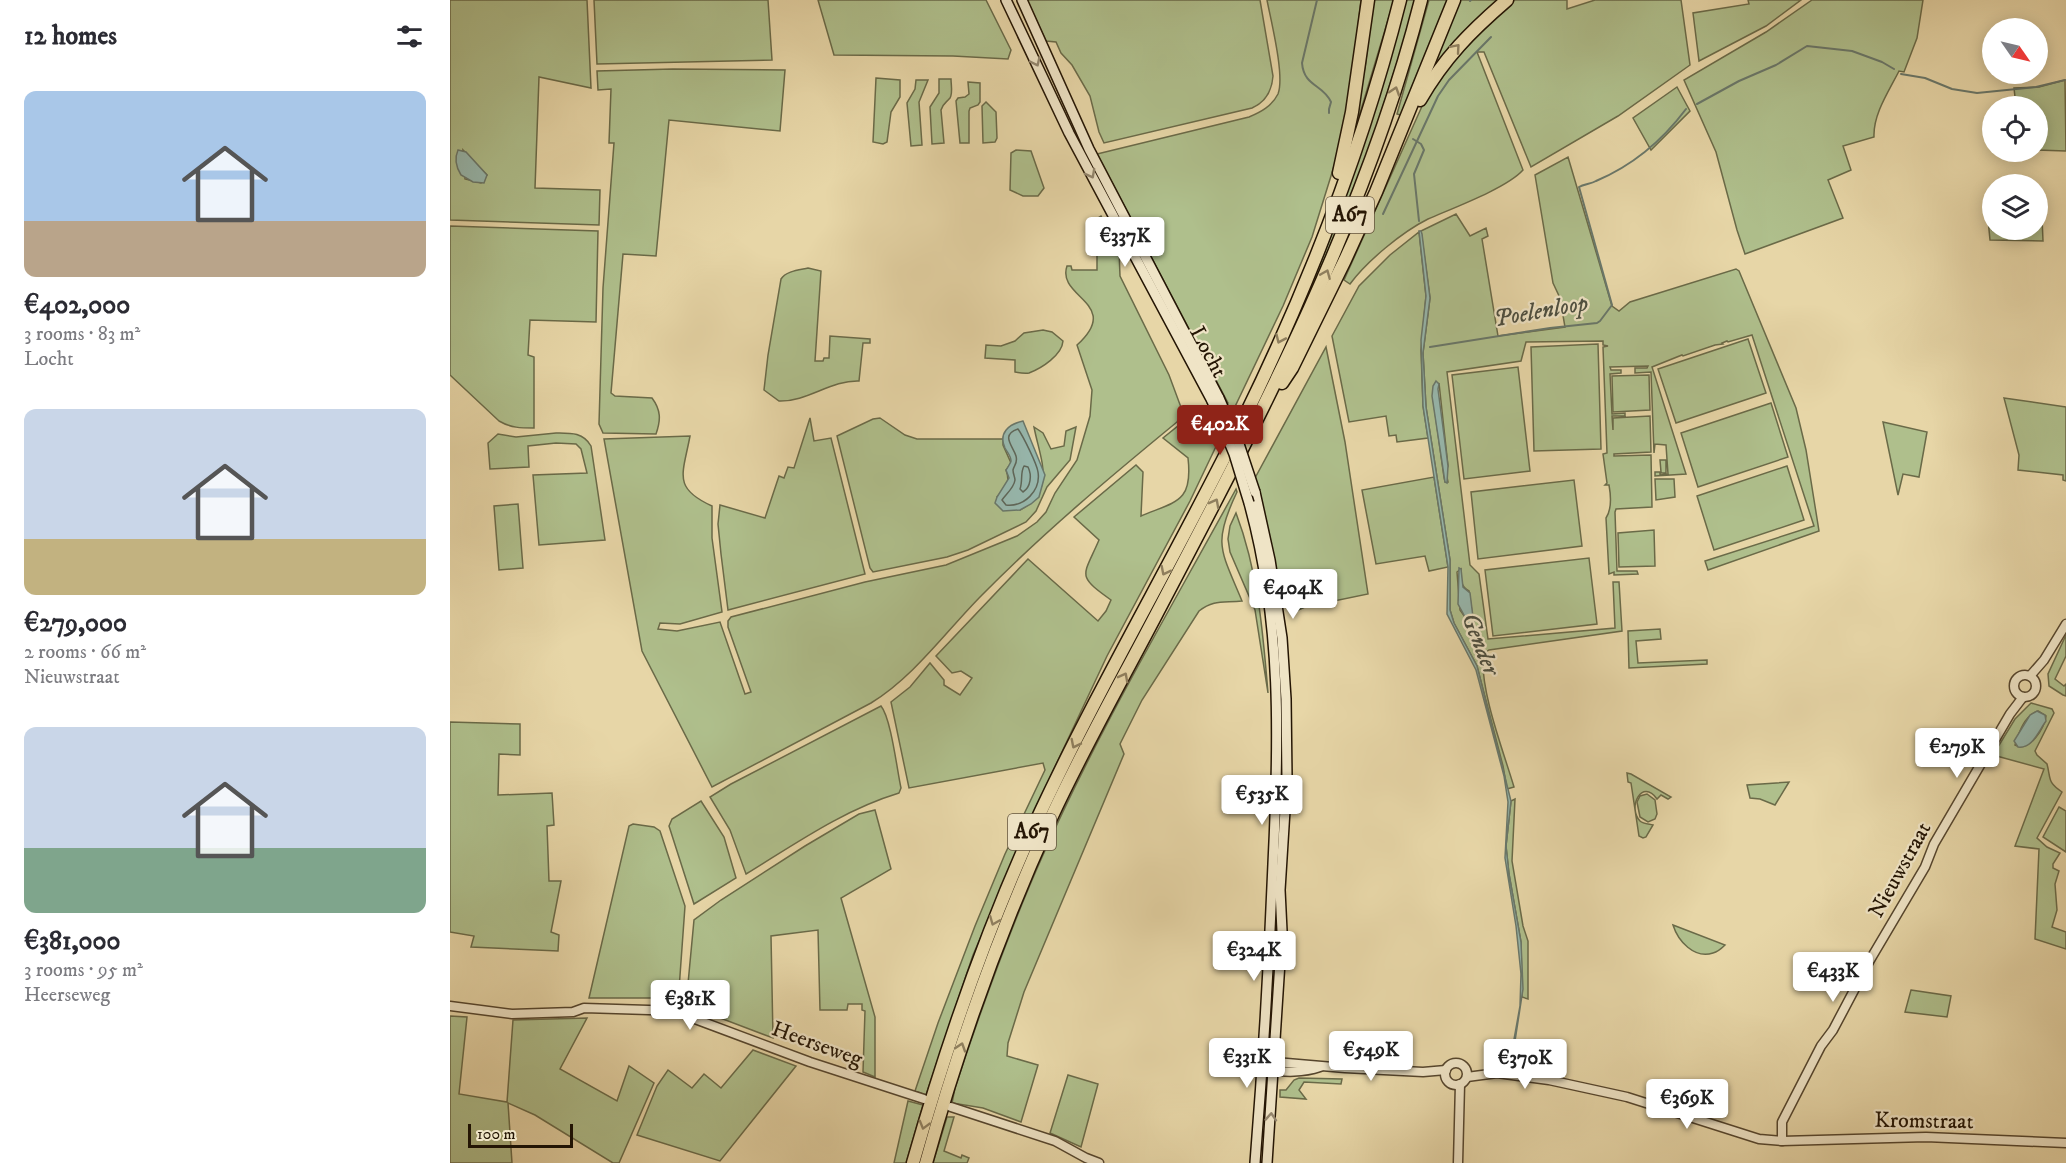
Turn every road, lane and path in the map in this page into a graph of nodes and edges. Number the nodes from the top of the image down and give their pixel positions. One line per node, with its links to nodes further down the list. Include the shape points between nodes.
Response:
1 (1006, 0): 10 (main road, Locht, one-way to 10, via 1069,133)
2 (1022, 0): 10 (main road, Locht, via 1089,149)
3 (1368, 0): 9 (highway, A67, via 1348,134)
4 (1400, 0): 9 (highway, A67, via 1369,110)
5 (1421, 0): 11 (highway, A67, one-way to 5, via 1363,183)
6 (1454, 0): 8 (highway, A67)
7 (1507, 0): 8 (highway, A67, one-way to 7, via 1448,56)
8 (1392, 151): 11 (highway, A67, via 1346,260 1292,368)
9 (1319, 246): 26 (highway, A67, one-way to 26, via 1245,416 1042,811 1005,894 934,1091)
10 (1215, 399): 15 (main road, Locht, bridge, via 1249,502 1268,591); 15 (main road, Locht, bridge, via 1239,444 1255,492 1270,560 1282,638 1286,699)
11 (1257, 422): 27 (highway, A67, one-way to 11, via 967,1029 1044,834)
12 (2066, 624): 13 (street)
13 (2032, 678): 14 (street, via 2035,692 2030,697); 14 (street, via 2022,676 2016,680 2014,687)
14 (2020, 696): 24 (street, Nieuwstraat, via 1821,1046 1782,1122)
15 (1282, 753): 17 (main road); 18 (main road, via 1282,931)
16 (450, 1006): 22 (street, Heerseweg, via 512,1014 573,1012 584,1008 681,1011 810,1062)
17 (1262, 1066): 18 (street); 29 (main road)
18 (1274, 1066): 19 (street, via 1311,1071 1320,1067); 30 (main road, one-way to 18)
19 (1446, 1073): 20 (street, via 1450,1064 1457,1063); 21 (street)
20 (1467, 1073): 21 (street); 24 (street, Kromstraat, via 1549,1080 1627,1096 1759,1139)
21 (1457, 1084): 31 (street)
22 (924, 1099)
23 (951, 1107): 28 (street, via 1055,1141)
24 (1782, 1141): 25 (street, Kromstraat, via 1926,1137)
25 (2066, 1143)
26 (913, 1163)
27 (926, 1163)
28 (1099, 1163)
29 (1255, 1163)
30 (1267, 1163)
31 (1458, 1163)

